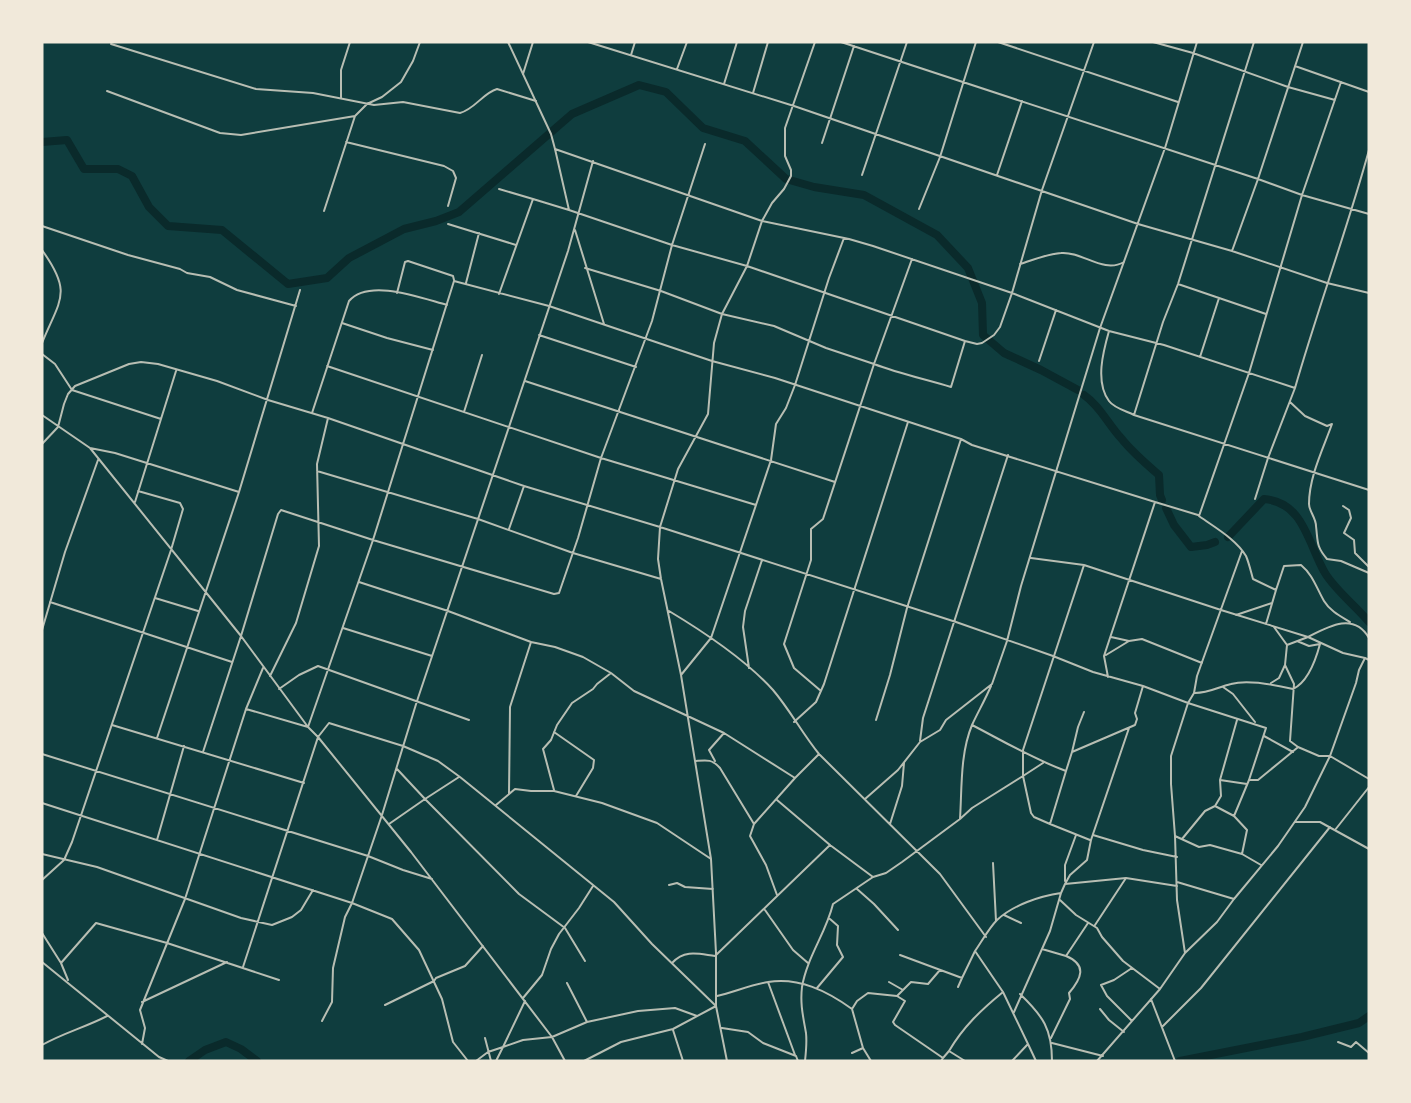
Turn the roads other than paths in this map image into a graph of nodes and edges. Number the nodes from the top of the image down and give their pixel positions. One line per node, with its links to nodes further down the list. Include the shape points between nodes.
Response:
1 (350, 42): 37 (street, via 340,70)
2 (420, 42): 42 (street, via 401,82)
3 (508, 42): 29 (street)
4 (533, 42): 29 (street)
5 (588, 42): 23 (street)
6 (635, 42): 23 (street)
7 (687, 42): 26 (street)
8 (736, 42): 32 (street)
9 (768, 42): 36 (street)
10 (815, 42): 43 (street)
11 (841, 42): 21 (street)
12 (907, 42): 24 (street)
13 (976, 42): 30 (street)
14 (998, 42): 27 (street)
15 (1094, 42): 27 (street)
16 (1153, 42): 22 (street)
17 (1197, 42): 22 (street)
18 (1254, 42): 28 (street)
19 (1303, 42): 25 (street)
20 (111, 44): 37 (street, via 256,89 291,90)
21 (854, 46): 24 (street); 46 (street)
22 (1193, 53): 28 (street); 41 (street)
23 (632, 55): 26 (street)
24 (901, 61): 30 (street); 47 (street)
25 (1295, 66): 31 (street); 33 (street)
26 (677, 69): 32 (street)
27 (1084, 70): 41 (street); 45 (street)
28 (1245, 71): 33 (street); 56 (street)
29 (523, 74): 39 (street)
30 (963, 82): 40 (street); 54 (street)
31 (1341, 82): 35 (street); 38 (street)
32 (724, 84): 36 (street)
33 (1288, 87): 38 (street); 59 (street)
34 (107, 91): 44 (street, via 220,133 241,135)
35 (1369, 92)
36 (753, 93): 43 (street)
37 (341, 99): 42 (street)
38 (1335, 100): 63 (street)
39 (536, 101): 42 (street, via 497,89 460,113 403,102); 52 (street)
40 (1022, 101): 45 (street); 57 (street)
41 (1178, 102): 51 (street)
42 (367, 104): 44 (street)
43 (794, 106): 46 (street); 72 (street, via 784,128 790,176)
44 (355, 116): 48 (street)
45 (1068, 116): 51 (street); 61 (street)
46 (831, 120): 47 (street); 49 (street)
47 (876, 136): 54 (street); 58 (street)
48 (346, 142): 65 (street, via 453,171 456,183); 69 (street)
49 (822, 143)
50 (705, 144): 62 (street)
51 (1165, 148): 56 (street); 74 (street)
52 (555, 149): 55 (street); 68 (street)
53 (1369, 151): 67 (street)
54 (940, 157): 57 (street); 66 (street)
55 (593, 161): 62 (street); 70 (street)
56 (1215, 164): 59 (street); 79 (street)
57 (997, 175): 61 (street)
58 (862, 176)
59 (1258, 179): 63 (street); 83 (street)
60 (499, 189): 64 (street)
61 (1042, 190): 74 (street); 86 (street)
62 (690, 195): 72 (street); 81 (street)
63 (1302, 195): 67 (street); 88 (street)
64 (533, 199): 68 (street); 80 (street)
65 (448, 206)
66 (919, 209)
67 (1353, 209): 71 (street); 91 (street)
68 (569, 210): 70 (street)
69 (324, 211)
70 (578, 214): 76 (street); 81 (street)
71 (1369, 214)
72 (762, 221): 78 (street); 87 (street)
73 (448, 224): 77 (street)
74 (1138, 224): 79 (street); 85 (street)
75 (42, 226): 103 (street)
76 (574, 228): 89 (street); 104 (street)
77 (479, 233): 80 (street); 92 (street)
78 (844, 238): 84 (street); 100 (street)
79 (1190, 239): 83 (street); 93 (street)
80 (516, 245): 99 (street)
81 (672, 245): 87 (street); 95 (street)
82 (42, 250): 117 (street, via 56,269 62,286)
83 (1232, 251): 88 (street)
84 (912, 259): 97 (street); 108 (street)
85 (1124, 262): 86 (street, via 1107,265 1062,253); 111 (street)
86 (1020, 264): 97 (street)
87 (747, 266): 100 (street); 106 (street)
88 (1281, 267): 91 (street); 107 (street)
89 (585, 268): 95 (street); 110 (street)
90 (454, 280): 92 (street); 96 (street, via 453,276 408,261); 102 (street)
91 (1327, 283): 98 (street); 132 (street)
92 (465, 284): 99 (street)
93 (1178, 284): 101 (street); 118 (street)
94 (300, 290): 103 (street)
95 (661, 291): 106 (street); 114 (street)
96 (397, 293): 102 (street); 109 (street, via 371,289 358,293 349,301)
97 (1012, 293): 105 (street); 116 (street, via 994,335 978,344)
98 (1369, 293)
99 (499, 294): 104 (street)
100 (824, 294): 108 (street); 115 (street)
101 (1219, 298): 107 (street); 122 (street)
102 (447, 305): 119 (street)
103 (296, 306): 135 (street)
104 (549, 306): 110 (street); 113 (street)
105 (1056, 310): 111 (street); 124 (street)
106 (722, 314): 115 (street, via 774,326); 123 (street)
107 (1266, 314): 129 (street)
108 (891, 316): 116 (street); 125 (street)
109 (342, 322): 119 (street); 126 (street)
110 (604, 324): 114 (street)
111 (1100, 328): 112 (street); 161 (street)
112 (1108, 331): 118 (street); 141 (street, via 1100,372 1103,386 1109,401)
113 (539, 335): 127 (street); 130 (street)
114 (646, 338): 123 (street); 127 (street)
115 (810, 340): 125 (street); 131 (street)
116 (965, 341): 125 (street, via 951,387)
117 (42, 343)
118 (1157, 343): 122 (street); 141 (street)
119 (432, 350): 134 (street)
120 (42, 354): 133 (street, via 55,364)
121 (482, 355): 138 (street)
122 (1200, 357): 129 (street)
123 (712, 361): 131 (street); 148 (street, via 708,414)
124 (1039, 361)
125 (874, 364): 137 (street)
126 (327, 366): 134 (street); 140 (street)
127 (636, 367): 139 (street)
128 (177, 369): 133 (street, via 141,362 129,364 86,380); 135 (street); 144 (street)
129 (1249, 373): 132 (street); 152 (street)
130 (525, 381): 139 (street); 146 (street)
131 (795, 385): 137 (street); 158 (street, via 776,424)
132 (1295, 388): 136 (street)
133 (72, 390): 144 (street); 147 (street)
134 (418, 398): 138 (street); 151 (street)
135 (268, 400): 140 (street); 169 (street)
136 (1290, 402): 156 (street); 162 (street, via 1305,416 1327,426 1332,424)
137 (860, 407): 145 (street); 165 (street)
138 (464, 412): 146 (street)
139 (619, 412): 148 (street); 155 (street)
140 (312, 413): 143 (street)
141 (1134, 415): 152 (street)
142 (42, 416): 147 (street)
143 (328, 418): 151 (street); 160 (street)
144 (161, 419): 159 (street)
145 (908, 422): 149 (street); 197 (street)
146 (510, 426): 155 (street); 163 (street)
147 (58, 427): 150 (street); 153 (street)
148 (695, 436): 158 (street); 164 (street)
149 (961, 439): 154 (street); 203 (street)
150 (42, 444)
151 (403, 444): 163 (street); 170 (street)
152 (1223, 444): 156 (street); 177 (street)
153 (90, 448): 157 (street); 159 (street)
154 (1008, 455): 161 (street); 209 (street)
155 (601, 458): 164 (street); 174 (street)
156 (1268, 458): 162 (street); 171 (street)
157 (98, 460): 172 (street); 201 (street)
158 (771, 460): 165 (street); 175 (street)
159 (146, 464): 168 (street); 169 (street)
160 (316, 471): 170 (street); 179 (street)
161 (1057, 471): 173 (street); 187 (street)
162 (1315, 471): 167 (street); 192 (street, via 1309,506 1320,550 1327,560 1341,561)
163 (492, 475): 166 (street); 178 (street)
164 (674, 480): 175 (street); 180 (street)
165 (835, 482): 193 (street, via 822,519 811,529 811,560)
166 (524, 486): 174 (street); 181 (street)
167 (1369, 490)
168 (138, 491): 172 (street); 183 (street, via 182,505)
169 (239, 492): 199 (street)
170 (388, 493): 178 (street); 182 (street)
171 (1255, 499)
172 (135, 502): 183 (street)
173 (1155, 502): 177 (street); 195 (street)
174 (589, 505): 180 (street); 185 (street)
175 (756, 505): 186 (street)
176 (1343, 506): 191 (street, via 1351,518 1344,533 1354,540 1355,553)
177 (1199, 516): 184 (street)
178 (478, 519): 181 (street); 190 (street)
179 (318, 523): 182 (street); 216 (street, via 285,510 278,514); 241 (street, via 319,546 300,611)
180 (660, 527): 186 (street); 194 (street)
181 (508, 530): 185 (street)
182 (373, 540): 190 (street); 196 (street)
183 (171, 550): 199 (street); 200 (street)
184 (1242, 551): 198 (street, via 1253,579); 204 (street)
185 (573, 553): 190 (street, via 557,594); 194 (street)
186 (739, 553): 188 (street); 219 (street)
187 (1030, 558): 189 (street); 221 (street)
188 (762, 561): 193 (street); 237 (street, via 743,627)
189 (1084, 565): 195 (street); 229 (street)
190 (463, 566): 206 (street)
191 (1369, 567)
192 (1369, 573)
193 (805, 574): 197 (street); 249 (street, via 784,644 794,668)
194 (661, 579): 207 (street)
195 (1129, 580): 204 (street); 217 (street)
196 (359, 582): 206 (street); 213 (street)
197 (853, 590): 203 (street); 249 (street)
198 (1276, 590): 202 (street); 210 (street, via 1284,566 1301,565 1311,573 1325,603)
199 (205, 593): 205 (street); 216 (street)
200 (154, 597): 205 (street); 215 (street)
201 (50, 602): 214 (street); 215 (street)
202 (1272, 603): 208 (street); 211 (street)
203 (907, 608): 209 (street); 257 (street)
204 (1221, 610): 208 (street); 234 (street)
205 (198, 611): 227 (street)
206 (448, 611): 224 (street); 228 (street)
207 (669, 611): 219 (street); 240 (street)
208 (1236, 615): 211 (street)
209 (956, 622): 221 (street); 270 (street, via 923,718)
210 (1350, 622): 218 (street); 220 (street, via 1360,626)
211 (1266, 624): 212 (street)
212 (1274, 627): 218 (street); 226 (street)
213 (343, 628): 228 (street); 238 (street)
214 (42, 630)
215 (142, 632): 227 (street); 261 (street)
216 (241, 636): 233 (street); 236 (street)
217 (1111, 637): 222 (street); 230 (street)
218 (1308, 637): 223 (street); 225 (street)
219 (711, 638): 237 (street); 240 (street)
220 (1369, 638)
221 (1007, 641): 229 (street); 243 (street)
222 (1129, 641): 230 (street); 234 (street, via 1142,639)
223 (1297, 641): 225 (street, via 1309,646); 226 (street)
224 (531, 642): 239 (street, via 572,652); 299 (street, via 510,707)
225 (1320, 644): 231 (street); 248 (street, via 1300,686)
226 (1287, 645): 235 (street)
227 (186, 646): 233 (street); 269 (street)
228 (433, 656): 251 (street)
229 (1053, 656): 242 (street); 274 (street)
230 (1104, 656): 242 (street)
231 (1365, 658): 232 (street); 280 (street)
232 (1369, 660)
233 (232, 662): 275 (street)
234 (1202, 663): 250 (street)
235 (1285, 665): 244 (street, via 1279,678); 248 (street)
236 (264, 668): 241 (street); 253 (street)
237 (749, 668): 259 (street, via 788,708)
238 (327, 671): 247 (street, via 318,666); 251 (street); 263 (street)
239 (610, 673): 255 (street, via 634,691); 265 (street, via 572,703)
240 (681, 675): 255 (street)
241 (270, 676): 247 (street)
242 (1108, 676): 245 (street)
243 (992, 684): 262 (street); 270 (street, via 946,720 940,730)
244 (1270, 684): 246 (street, via 1234,683); 248 (street)
245 (1143, 686): 252 (street); 264 (street, via 1135,713 1137,719)
246 (1223, 687): 250 (street); 260 (street)
247 (279, 689): 263 (street)
248 (1293, 689): 273 (street, via 1290,741)
249 (821, 691): 259 (street, via 816,702)
250 (1194, 693): 252 (street)
251 (417, 700): 256 (street); 272 (street)
252 (1188, 702): 258 (street); 323 (street, via 1171,756)
253 (246, 709): 263 (street); 281 (street)
254 (1084, 712): 276 (street)
255 (686, 716): 266 (street); 282 (street)
256 (469, 720)
257 (876, 720)
258 (1237, 720): 260 (street); 293 (street)
259 (794, 722): 279 (street)
260 (1256, 723): 268 (street, via 1266,728)
261 (112, 724): 269 (street); 287 (street)
262 (972, 725): 274 (street); 312 (street, via 963,767)
263 (308, 727): 267 (street)
264 (1129, 728): 276 (street); 322 (street)
265 (554, 732): 298 (street, via 543,749); 301 (street, via 594,760)
266 (724, 733): 283 (street, via 709,750); 291 (street)
267 (318, 736): 272 (street, via 329,723); 295 (street); 310 (street)
268 (1264, 736): 277 (street); 294 (street)
269 (157, 738): 271 (street)
270 (920, 742): 284 (street)
271 (184, 746): 275 (street); 300 (street)
272 (403, 746): 286 (street); 290 (street, via 438,761)
273 (1298, 747): 277 (street); 280 (street)
274 (1023, 750): 285 (street); 289 (street)
275 (203, 752): 281 (street)
276 (1072, 752): 288 (street)
277 (1293, 752): 294 (street, via 1258,780)
278 (42, 754): 287 (street)
279 (819, 754): 291 (street); 302 (street)
280 (1330, 756): 292 (street); 313 (street)
281 (229, 761): 295 (street); 308 (street)
282 (696, 761): 283 (street); 335 (street)
283 (715, 761): 315 (street)
284 (904, 763): 302 (street); 317 (street, via 902,786)
285 (1044, 763): 288 (street); 289 (street)
286 (397, 769): 303 (street); 310 (street)
287 (97, 771): 300 (street); 309 (street)
288 (1066, 771): 316 (street)
289 (1023, 776): 312 (street); 316 (street, via 1031,813)
290 (460, 777): 303 (street); 306 (street)
291 (795, 778): 304 (street)
292 (1369, 779)
293 (1220, 780): 296 (street); 307 (street, via 1221,796)
294 (1249, 780): 296 (street)
295 (304, 783): 320 (street)
296 (1248, 784): 311 (street)
297 (1369, 787): 319 (street)
298 (554, 791): 299 (street, via 515,789); 301 (street)
299 (508, 794): 306 (street)
300 (170, 795): 308 (street); 325 (street)
301 (576, 796): 335 (street, via 657,823)
302 (865, 799): 317 (street)
303 (426, 800): 314 (street); 365 (street, via 519,894)
304 (777, 800): 315 (street); 327 (street)
305 (42, 803): 309 (street)
306 (496, 805): 347 (street)
307 (1215, 806): 311 (street); 324 (street, via 1204,812)
308 (215, 808): 320 (street); 330 (street)
309 (81, 814): 325 (street); 336 (street)
310 (382, 815): 314 (street); 333 (street)
311 (1234, 816): 332 (street, via 1247,830)
312 (960, 819): 329 (street)
313 (1295, 822): 318 (street, via 1315,821); 338 (street)
314 (389, 824): 342 (street)
315 (754, 824): 352 (street, via 750,836)
316 (1050, 824): 321 (street)
317 (890, 825): 329 (street)
318 (1330, 827): 319 (street); 415 (street, via 1201,988)
319 (1335, 830): 328 (street)
320 (288, 831): 333 (street); 339 (street)
321 (1076, 834): 326 (street); 344 (street, via 1065,866)
322 (1092, 835): 326 (street); 334 (street)
323 (1175, 836): 324 (street); 334 (street)
324 (1182, 839): 332 (street, via 1199,847 1210,845)
325 (157, 840): 330 (street)
326 (1091, 840): 344 (street, via 1087,860)
327 (830, 845): 340 (street); 352 (street)
328 (1369, 849)
329 (917, 850): 340 (street, via 886,873); 368 (street, via 940,874)
330 (199, 853): 339 (street); 353 (street)
331 (42, 854): 336 (street)
332 (1242, 854): 338 (street)
333 (368, 856): 342 (street); 356 (street)
334 (1177, 856): 345 (street)
335 (711, 859): 348 (street)
336 (64, 860): 343 (street); 353 (street, via 97,867)
337 (993, 863): 360 (street)
338 (1261, 865): 354 (street)
339 (273, 877): 350 (street); 361 (street)
340 (873, 877): 349 (street)
341 (1126, 878): 344 (street); 345 (street); 364 (street)
342 (432, 879): 370 (street)
343 (42, 880)
344 (1065, 884): 351 (street)
345 (1177, 884): 354 (street); 373 (street)
346 (669, 885): 348 (street)
347 (593, 886): 365 (street); 381 (street, via 614,902)
348 (713, 889): 375 (street)
349 (857, 889): 359 (street, via 836,900); 366 (street)
350 (313, 890): 356 (street); 361 (street, via 292,917 272,926)
351 (1061, 893): 355 (street); 358 (street, via 1047,895)
352 (778, 896): 357 (street)
353 (185, 899): 361 (street); 369 (street)
354 (1234, 899): 373 (street)
355 (1060, 900): 363 (street); 371 (street)
356 (352, 903): 388 (street, via 383,914 397,924 419,950); 412 (street, via 345,916 333,968 332,1002)
357 (765, 909): 375 (street); 382 (street, via 793,950)
358 (1004, 915): 360 (street); 362 (street)
359 (830, 919): 382 (street); 395 (street, via 838,926 837,945 843,957)
360 (996, 921): 368 (street)
361 (259, 923): 383 (street)
362 (1021, 923)
363 (1088, 923): 364 (street); 376 (street)
364 (1094, 926): 384 (street)
365 (565, 928): 379 (street); 403 (street, via 551,949 544,972)
366 (898, 930)
367 (42, 933): 380 (street)
368 (986, 937): 372 (street)
369 (167, 943): 378 (street); 380 (street, via 96,923); 404 (street)
370 (483, 946): 388 (street, via 465,966); 403 (street)
371 (1042, 949): 376 (street); 399 (street)
372 (975, 951): 386 (street); 398 (street)
373 (1185, 953): 396 (street)
374 (900, 955): 385 (street)
375 (715, 956): 381 (street, via 690,952); 400 (street)
376 (1066, 956): 421 (street, via 1074,959 1081,973)
377 (42, 962): 391 (street)
378 (227, 962): 383 (street); 404 (street)
379 (585, 962)
380 (61, 963): 391 (street)
381 (672, 963): 406 (street)
382 (808, 963): 393 (street)
383 (243, 967): 387 (street)
384 (1132, 968): 396 (street); 413 (street, via 1101,985)
385 (940, 970): 386 (street); 397 (street, via 928,984 911,982)
386 (962, 978): 394 (street)
387 (279, 980)
388 (434, 981): 405 (street); 438 (street, via 453,1042)
389 (768, 982): 393 (street); 400 (street); 433 (street)
390 (889, 982): 397 (street)
391 (69, 983): 410 (street)
392 (567, 983): 414 (street)
393 (802, 984): 395 (street); 447 (street)
394 (958, 987)
395 (817, 988): 407 (street)
396 (1160, 989): 402 (street)
397 (903, 990): 401 (street)
398 (1003, 992): 409 (street); 429 (street, via 971,1020)
399 (1020, 994): 409 (street); 421 (street, via 1041,1016)
400 (717, 996): 406 (street)
401 (897, 996): 407 (street, via 868,993); 435 (street, via 905,1000 893,1022 895,1026)
402 (1151, 999): 413 (street); 415 (street)
403 (524, 1000): 419 (street); 427 (street)
404 (142, 1002): 424 (street)
405 (386, 1005)
406 (716, 1006): 411 (street); 416 (street)
407 (852, 1009): 428 (street)
408 (1100, 1009): 418 (street)
409 (1013, 1014): 425 (street)
410 (107, 1016): 424 (street); 426 (street)
411 (697, 1016): 414 (street, via 665,1008); 417 (street)
412 (322, 1021)
413 (1132, 1021): 418 (street)
414 (587, 1022): 419 (street)
415 (1162, 1027): 436 (street)
416 (722, 1028): 433 (street, via 748,1032 763,1043); 445 (street)
417 (673, 1029): 443 (street, via 621,1042); 444 (street)
418 (1124, 1032): 434 (street)
419 (552, 1037): 427 (street); 442 (street)
420 (484, 1038): 430 (street)
421 (1051, 1038): 423 (street)
422 (1338, 1042): 432 (street, via 1351,1047 1356,1042)
423 (1052, 1043): 434 (street); 452 (street)
424 (142, 1044): 437 (street)
425 (1028, 1044): 450 (street); 451 (street)
426 (42, 1045)
427 (503, 1047): 430 (street); 441 (street)
428 (863, 1048): 431 (street); 448 (street)
429 (949, 1051): 435 (street); 449 (street)
430 (488, 1052): 439 (street); 440 (street)
431 (852, 1053)
432 (1369, 1053)
433 (796, 1056): 446 (street)
434 (1103, 1056): 453 (street)
435 (942, 1059)
436 (1176, 1060)
437 (168, 1061)
438 (468, 1061)
439 (476, 1061)
440 (491, 1061)
441 (496, 1061)
442 (565, 1061)
443 (584, 1061)
444 (683, 1061)
445 (727, 1061)
446 (798, 1061)
447 (805, 1061)
448 (872, 1061)
449 (965, 1061)
450 (1012, 1061)
451 (1036, 1061)
452 (1052, 1061)
453 (1097, 1061)

